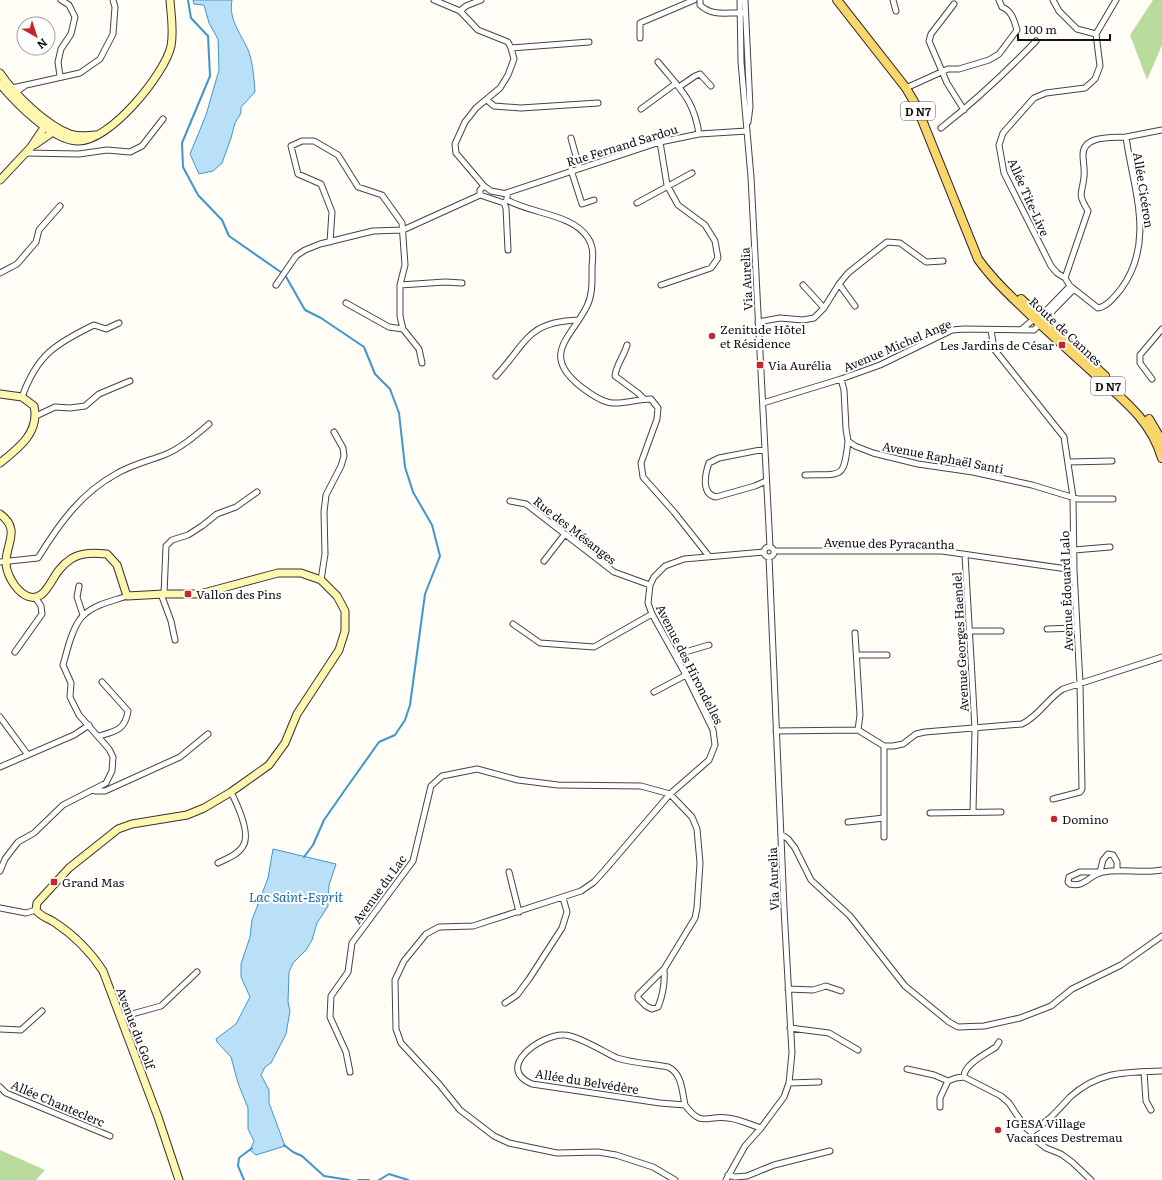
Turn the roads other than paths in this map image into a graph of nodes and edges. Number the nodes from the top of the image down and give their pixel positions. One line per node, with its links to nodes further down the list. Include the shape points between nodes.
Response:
1 (61, 0): 27 (street, via 68,5 75,17 71,34 61,49 58,62)
2 (113, 0): 27 (street, via 113,34 100,59 80,73)
3 (170, 0): 39 (street, via 172,45 167,59 151,83 122,116 99,135 72,134)
4 (434, 0): 16 (street)
5 (481, 0): 16 (street)
6 (694, 0): 20 (street, via 640,23)
7 (700, 0): 18 (street, via 700,5 715,14)
8 (740, 0): 18 (street, Via Aurelia)
9 (745, 0): 18 (street, Via Aurelia)
10 (837, 0): 32 (main road, Route de Cannes / D N7)
11 (893, 0): 17 (street)
12 (999, 0): 25 (street, via 1014,19 1016,30 1009,42 999,54 979,65)
13 (1053, 0): 19 (street, via 1064,17 1077,29)
14 (1116, 0): 19 (street)
15 (954, 4): 25 (street, via 928,41)
16 (460, 11): 23 (street, via 478,30 508,42)
17 (896, 11)
18 (743, 13): 42 (street, Via Aurelia, via 744,108)
19 (1096, 34): 66 (street, Allée Tite-Live, via 1100,66 1095,79 1085,88 1034,98 1003,134 999,145 1004,173 1033,232 1051,266)
20 (640, 38)
21 (1036, 41): 37 (street, via 1015,64)
22 (589, 42): 23 (street)
23 (511, 48): 34 (street, via 514,58 508,75 500,88)
24 (658, 62): 30 (street)
25 (942, 72): 32 (street); 37 (street)
26 (0, 73): 33 (street)
27 (60, 76): 33 (street, via 26,85)
28 (0, 80): 33 (street)
29 (0, 84): 33 (street)
30 (677, 86): 31 (street, via 700,74); 36 (street); 43 (street, via 691,103)
31 (711, 86)
32 (906, 88): 61 (main road, Route de Cannes / D N7, via 916,105)
33 (14, 93): 39 (street)
34 (487, 100): 35 (street, via 494,106 521,108); 53 (street, via 476,108 465,122 455,144 456,153)
35 (598, 103)
36 (641, 109)
37 (964, 110): 40 (street)
38 (163, 119): 47 (street, via 142,146 130,152 107,150 79,154)
39 (50, 126): 47 (street)
40 (941, 128)
41 (1162, 130): 44 (street, Allée Cicéron)
42 (747, 131): 43 (street, Rue Fernand Sardou); 79 (street, Via Aurelia)
43 (699, 134): 46 (street, Rue Fernand Sardou)
44 (1126, 137): 66 (street, via 1095,140 1088,143 1083,150 1084,177 1080,198 1088,211); 73 (street, Allée Cicéron, via 1140,225 1141,241 1137,257 1123,286 1103,307 1098,308)
45 (571, 138): 48 (street)
46 (660, 142): 48 (street, Rue Fernand Sardou); 52 (street)
47 (25, 153): 51 (street)
48 (579, 168): 49 (street, Rue Fernand Sardou)
49 (571, 170): 54 (street, Rue Fernand Sardou); 56 (street, via 582,204)
50 (692, 173): 52 (street)
51 (0, 180)
52 (667, 185): 58 (street); 72 (street, via 678,205 705,224 715,241 718,258 711,268)
53 (484, 186): 54 (street, via 495,192); 55 (street, via 480,190)
54 (506, 193): 57 (street, via 508,198)
55 (480, 195): 57 (street); 60 (street)
56 (594, 200)
57 (505, 202): 63 (street); 77 (street, via 566,220 579,227 588,238 593,251 591,297)
58 (637, 203)
59 (60, 206): 65 (street, via 39,230 36,242 17,264)
60 (403, 230): 62 (street, via 373,231); 62 (street, via 402,223 382,195 358,187 338,155 314,141 302,141 291,146 295,165 298,174 321,184 332,212); 70 (street, via 405,265)
61 (970, 239): 78 (main road, Route de Cannes / D N7, via 995,273); 78 (main road, Route de Cannes / D N7, via 985,269 1014,299)
62 (330, 242): 69 (street, via 310,248 296,256)
63 (508, 250)
64 (942, 261): 68 (street, via 926,262 900,243 887,242 848,273)
65 (0, 273)
66 (1065, 278): 73 (street, Allée Tite-Live)
67 (462, 283): 70 (street)
68 (839, 284): 75 (street); 76 (street)
69 (276, 285)
70 (400, 285): 82 (street, via 399,305)
71 (803, 285): 76 (street)
72 (661, 286)
73 (1072, 287): 78 (street)
74 (346, 303): 82 (street, via 389,327)
75 (855, 306)
76 (824, 308): 79 (street, via 814,318 780,318)
77 (578, 320): 87 (street, via 548,323 535,331 520,345); 93 (street, via 565,338 561,352 563,367 572,379 590,394 610,403)
78 (1040, 320): 84 (street); 84 (street, Avenue Michel Ange, via 1034,330); 99 (main road, Route de Cannes / D N7, via 1063,337 1151,421); 101 (main road, Route de Cannes / D N7, via 1147,425)
79 (758, 322): 94 (street, Via Aurelia)
80 (119, 323): 92 (street, via 106,329 94,325 62,340 41,359 28,380)
81 (1162, 328): 89 (street, via 1140,355 1140,363)
82 (403, 329): 86 (street, via 418,349)
83 (991, 330): 84 (street, Avenue Michel Ange); 88 (street, Avenue Michel Ange, via 952,330 880,365); 103 (street, Avenue Édouard Lalo, via 994,349 1064,437)
84 (1020, 331)
85 (627, 345): 93 (street, via 615,376)
86 (422, 363)
87 (496, 376)
88 (841, 379): 94 (street, Avenue Michel Ange); 98 (street)
89 (1152, 379)
90 (130, 381): 95 (street, via 99,394 85,406 55,407)
91 (0, 394): 92 (street)
92 (22, 398): 95 (street, via 34,406)
93 (644, 399): 118 (street, via 651,399 658,408 657,419 641,463 643,477)
94 (763, 403): 100 (street, Via Aurelia)
95 (36, 416): 104 (street, via 27,439)
96 (210, 424): 122 (street, via 166,455 116,474 95,488 74,506 38,558)
97 (334, 432): 124 (street, via 343,448 344,456 326,495 325,554)
98 (848, 441): 105 (street, via 846,465 842,471 836,474); 108 (street, Avenue Raphaël Santi, via 873,453 918,464 973,472)
99 (1162, 441)
100 (765, 449): 106 (street, Via Aurelia); 106 (street, via 718,458 709,463 705,475 708,493 716,497)
101 (1162, 458)
102 (1112, 461): 103 (street)
103 (1068, 462): 108 (street, Avenue Édouard Lalo)
104 (0, 463)
105 (805, 475)
106 (766, 481): 113 (street, Via Aurelia)
107 (257, 492): 127 (street, via 236,507 217,514 188,535 172,540 166,546)
108 (1073, 497): 109 (street, Avenue Raphaël Santi); 115 (street, Avenue Édouard Lalo)
109 (1113, 498)
110 (510, 501): 112 (street, Rue des Mésanges, via 526,504)
111 (0, 514): 122 (street, via 11,530 10,546)
112 (565, 534): 121 (street); 125 (street, Rue des Mésanges, via 614,572)
113 (770, 547): 116 (street); 117 (street)
114 (1110, 547): 115 (street)
115 (1074, 550): 123 (street, Avenue Édouard Lalo)
116 (764, 552): 118 (street); 120 (street)
117 (775, 552): 119 (street, Avenue des Pyracantha, via 942,551); 120 (street)
118 (708, 555): 125 (street, via 684,558 665,566 654,576)
119 (965, 555): 123 (street, Avenue des Pyracantha); 135 (street, Avenue Georges Haendel)
120 (769, 557): 153 (street, Via Aurelia)
121 (544, 561)
122 (3, 562): 129 (street, via 12,582 26,596)
123 (1074, 570): 133 (street, Avenue Édouard Lalo)
124 (321, 580): 127 (street, via 302,572 278,573 200,594); 160 (street, via 336,596 344,611 345,630 339,650 297,714 285,743 270,765)
125 (650, 585): 130 (street, Avenue des Hirondelles, via 648,603)
126 (79, 586): 131 (street, via 77,598)
127 (162, 594): 128 (street); 138 (street)
128 (127, 596): 129 (street, via 117,565 107,554 92,552 72,558 60,568 45,593); 131 (street, via 96,607)
129 (35, 597): 140 (street, via 41,606 42,614)
130 (652, 614): 132 (street, via 594,647 540,643); 141 (street, Avenue des Hirondelles)
131 (84, 615): 150 (street, via 74,630 63,665 71,683 70,697 79,715)
132 (513, 624)
133 (1077, 628): 134 (street); 147 (street, Avenue Édouard Lalo)
134 (1047, 629)
135 (969, 631): 136 (street); 151 (street, Avenue Georges Haendel)
136 (1001, 631)
137 (855, 633): 142 (street)
138 (175, 640)
139 (709, 645): 141 (street)
140 (15, 652)
141 (675, 655): 145 (street, Avenue des Hirondelles)
142 (858, 655): 143 (street); 152 (street)
143 (887, 655)
144 (1162, 657): 147 (street)
145 (686, 675): 148 (street); 161 (street, Avenue des Hirondelles, via 711,726 715,745 706,764)
146 (102, 682): 155 (street, via 128,711 126,722 117,730)
147 (1080, 684): 151 (street, via 1054,694 1031,720 1022,724); 162 (street, Avenue Édouard Lalo, via 1082,789 1080,792)
148 (654, 692)
149 (0, 717): 157 (street)
150 (88, 725): 155 (street); 157 (street, via 74,735)
151 (975, 729): 156 (street, via 925,732 916,734 903,744); 163 (street, Avenue Georges Haendel)
152 (858, 730): 153 (street); 156 (street)
153 (776, 731): 168 (street, Via Aurelia)
154 (208, 734): 159 (street, via 180,757 105,791)
155 (99, 736): 159 (street, via 113,757 112,771 106,784)
156 (884, 746): 166 (street)
157 (28, 755): 158 (street)
158 (0, 767)
159 (94, 791): 173 (street, via 63,805 34,833 18,842 5,859)
160 (231, 792): 170 (street, via 246,834 244,845 237,853); 178 (street, via 187,815 132,824 118,829 59,877 37,903)
161 (670, 794): 176 (street, Avenue des Hirondelles, via 594,882); 181 (street, via 692,817 697,828 700,863 695,918); 194 (street, Avenue du Lac, via 641,786 558,785 518,780 477,769 442,776 431,786 413,861 352,943 348,972 331,996 330,1017 346,1052)
162 (1053, 799)
163 (972, 811): 164 (street); 165 (street)
164 (1001, 812)
165 (930, 813)
166 (884, 818): 167 (street); 169 (street)
167 (848, 822)
168 (781, 834): 180 (street, via 795,848 812,880 850,916 905,986 958,1027 984,1026 1033,1014 1051,1006 1072,989 1121,964); 183 (street, Via Aurelia)
169 (884, 837)
170 (218, 864)
171 (1117, 870): 172 (street); 175 (street); 175 (street, via 1117,862 1113,855 1108,854 1103,860)
172 (1162, 870)
173 (0, 871)
174 (509, 872): 179 (street)
175 (1100, 872): 175 (street, via 1080,872 1069,877 1068,882 1076,886 1084,884)
176 (563, 898): 179 (street, Avenue des Hirondelles); 185 (street, via 567,912 562,928 517,995)
177 (0, 908): 178 (street, via 26,914)
178 (36, 910): 187 (street, Avenue du Golf, via 39,915 53,921 92,953 103,971)
179 (519, 912): 210 (street, Avenue des Hirondelles, via 473,926 439,927 426,934 404,961 395,980 396,1029 401,1043 460,1110 494,1136 509,1143 558,1153 598,1152 616,1156 652,1167)
180 (1162, 936)
181 (664, 969): 181 (street, via 638,995 638,998 652,1009 658,1007 662,998)
182 (197, 972): 187 (street, via 161,1006)
183 (788, 989): 184 (street, via 813,990 826,986); 188 (street, Via Aurelia)
184 (841, 991)
185 (505, 1003)
186 (42, 1011): 189 (street, via 21,1030)
187 (120, 1017): 209 (street, Avenue du Golf)
188 (790, 1028): 191 (street, via 829,1033); 199 (street, Via Aurelia, via 792,1053)
189 (0, 1029)
190 (998, 1042): 196 (street, via 996,1047 968,1067)
191 (858, 1050)
192 (907, 1069): 197 (street)
193 (1162, 1071): 195 (street)
194 (350, 1072)
195 (1144, 1072): 203 (street, via 1146,1101); 205 (street, via 1110,1074 1096,1080 1072,1096)
196 (964, 1077): 197 (street); 205 (street, via 1001,1096 1009,1103 1025,1127)
197 (948, 1081): 202 (street, via 940,1098)
198 (819, 1082): 199 (street)
199 (789, 1083): 204 (street, Via Aurelia, via 784,1097)
200 (0, 1087): 206 (street, Allée Chanteclerc, via 6,1093)
201 (684, 1105): 201 (street, Allée du Belvédère, via 532,1084 524,1081 518,1073 518,1064 521,1057 538,1043 553,1036 567,1035 620,1059 674,1069 679,1077); 204 (street, via 691,1113 702,1119 729,1118)
202 (940, 1107)
203 (1150, 1110)
204 (761, 1128): 208 (street, Via Aurelia, via 744,1146)
205 (1032, 1132): 211 (street, via 1033,1138 1039,1143 1072,1162)
206 (110, 1136)
207 (830, 1151): 208 (street, via 774,1165 747,1176)
208 (727, 1177)
209 (179, 1180)
210 (674, 1180)
211 (1091, 1180)

